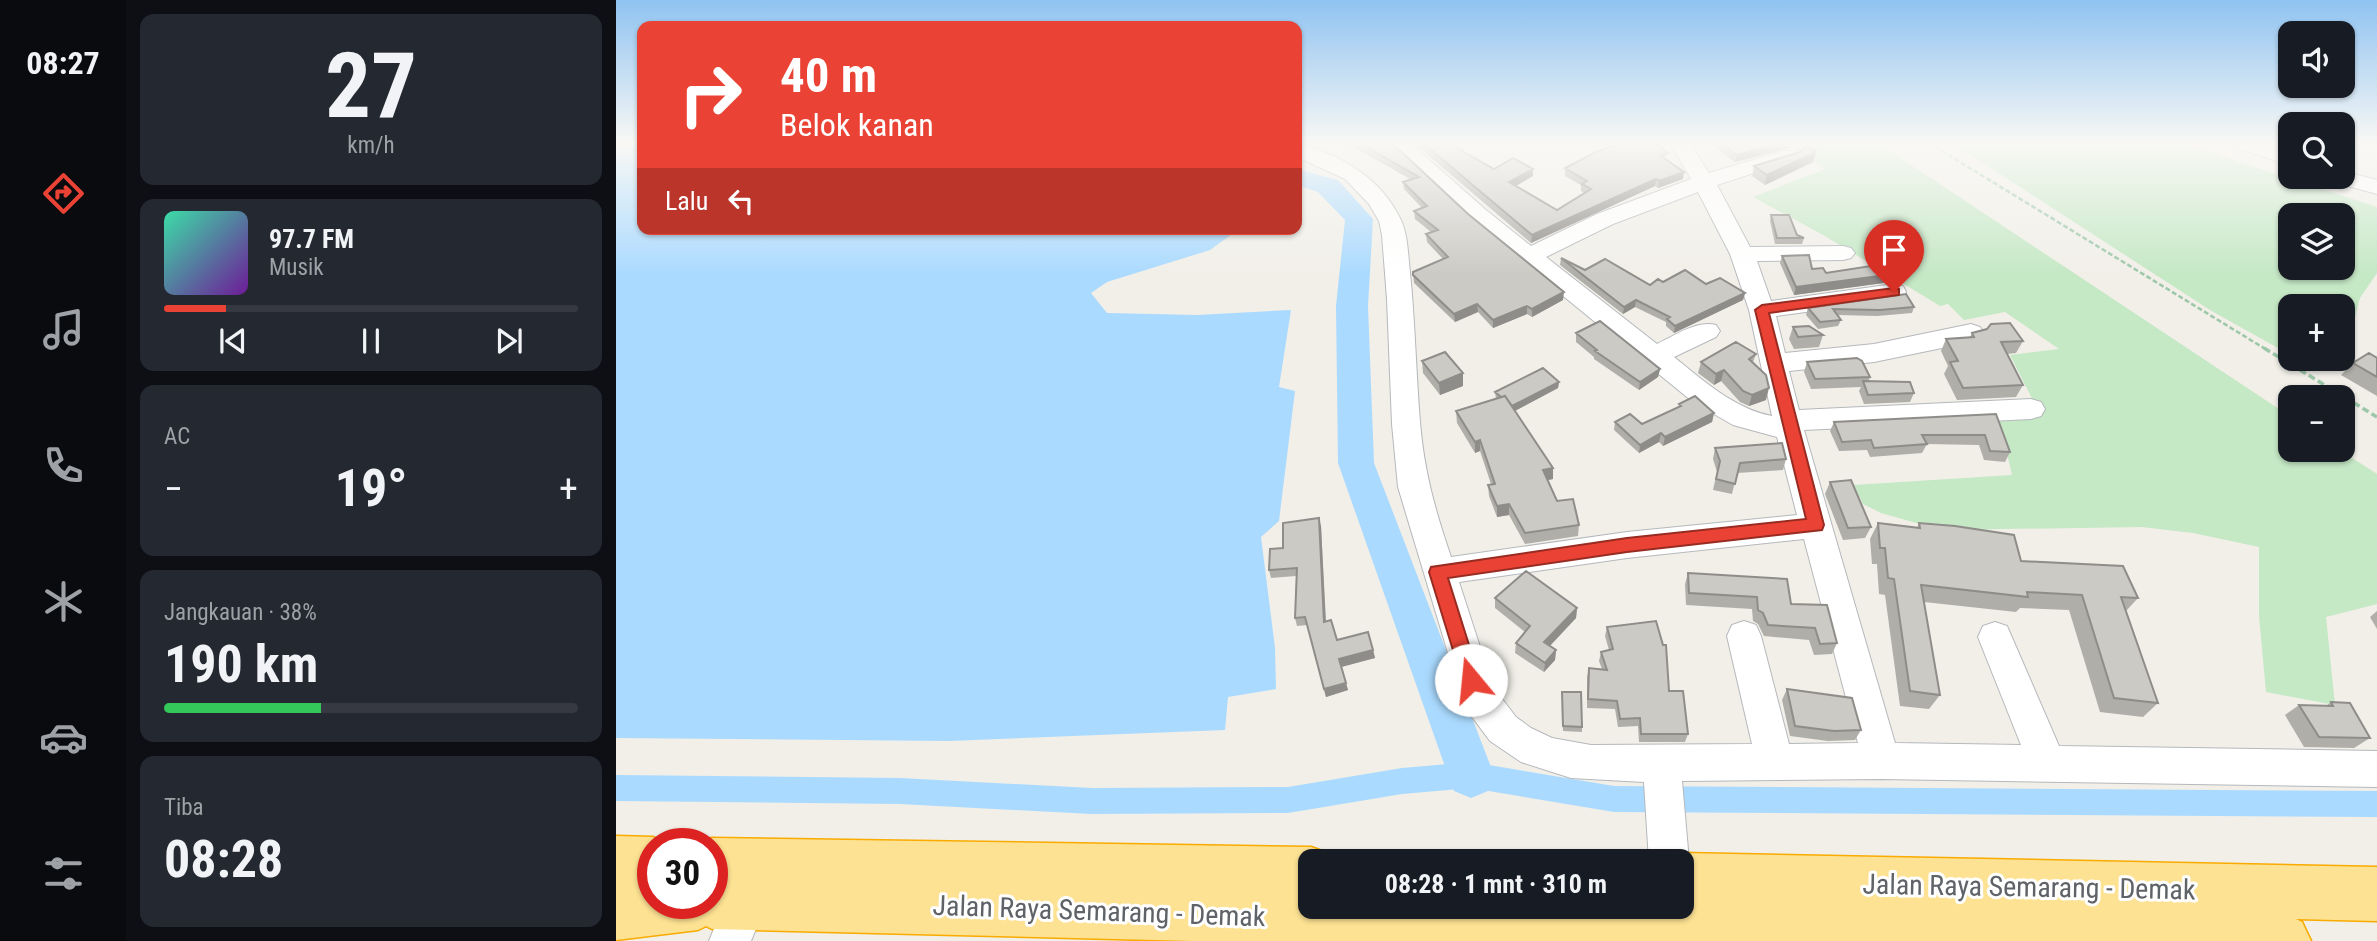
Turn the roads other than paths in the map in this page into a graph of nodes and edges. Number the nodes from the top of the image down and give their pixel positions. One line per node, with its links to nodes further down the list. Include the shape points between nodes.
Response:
1 (1365, 187): 17 (street, via 1379,201 1394,234 1413,487)
2 (1447, 187): 7 (street)
3 (1691, 187): 7 (street, via 1605,219)
4 (1707, 187): 5 (street)
5 (1742, 254): 6 (street); 9 (street)
6 (1843, 254)
7 (1529, 256): 12 (street)
8 (1894, 292): 9 (street)
9 (1762, 310): 13 (street)
10 (1707, 331): 12 (street)
11 (1971, 333): 13 (street, via 1874,353)
12 (1654, 356): 15 (street, via 1742,420 1763,426)
13 (1775, 363): 15 (street)
14 (2031, 409): 15 (street)
15 (1789, 424): 16 (street)
16 (1816, 525): 17 (street); 21 (street)
17 (1437, 572): 24 (street, via 1477,694 1508,733 1538,752 1573,762)
18 (1744, 636): 20 (street)
19 (1995, 637): 22 (street)
20 (1775, 761): 21 (street); 24 (street)
21 (1881, 761): 22 (street)
22 (2048, 765): 23 (street)
23 (2377, 769)
24 (1663, 772): 25 (street)
25 (1671, 849)
26 (1694, 860): 30 (highway, Jalan Raya Semarang - Demak)
27 (616, 862): 28 (highway)
28 (637, 863)
29 (1298, 874): 31 (highway, Jalan Raya Semarang - Demak)
30 (2377, 894)
31 (728, 902)
32 (728, 903): 35 (highway, Jalan Raya Semarang - Demak)
33 (637, 911): 34 (highway, Jalan Raya Semarang - Demak)
34 (616, 913)
35 (1006, 925): 36 (highway, Jalan Raya Semarang - Demak)
36 (1265, 928): 37 (highway, Jalan Raya Semarang - Demak)
37 (1779, 935): 38 (highway, Jalan Raya Semarang - Demak)
38 (2274, 941): 39 (highway, Jalan Raya Semarang - Demak)
39 (2283, 941)

